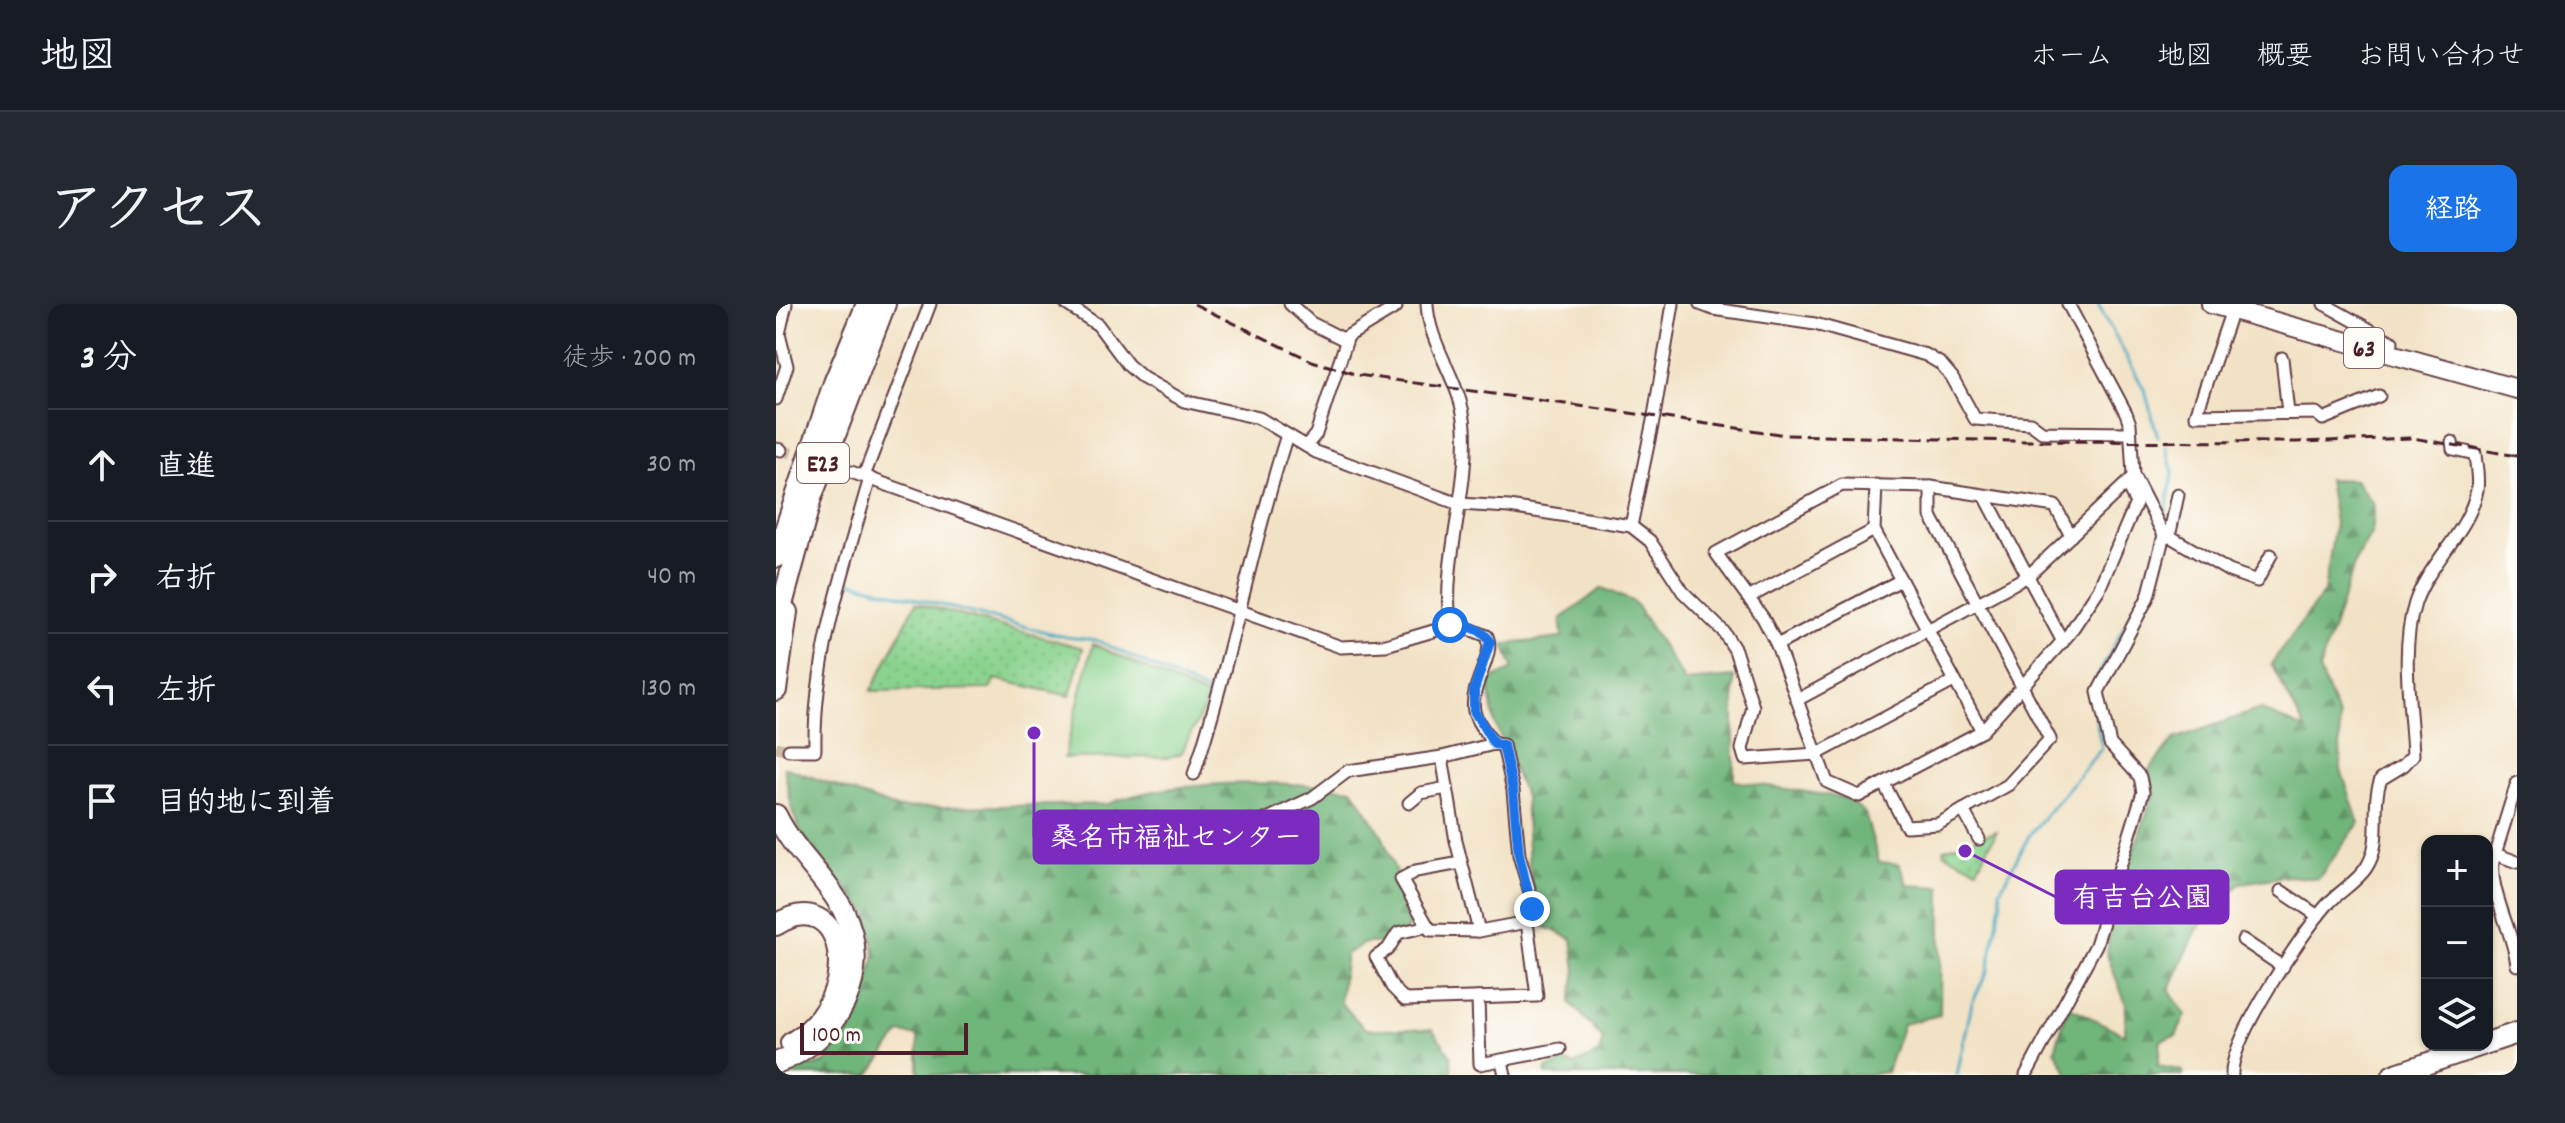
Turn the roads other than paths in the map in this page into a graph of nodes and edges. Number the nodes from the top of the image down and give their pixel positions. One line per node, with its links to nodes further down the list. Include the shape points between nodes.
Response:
1 (786, 304): 21 (street, via 779,334 787,366)
2 (867, 304): 40 (highway, E23, via 829,397)
3 (885, 304): 40 (highway, E23)
4 (930, 304): 28 (street)
5 (1066, 304): 24 (street, via 1098,325 1128,365 1157,386 1184,401 1259,418)
6 (1290, 304): 16 (street, via 1325,330 1343,339)
7 (1396, 304): 16 (street)
8 (1427, 304): 34 (street, via 1463,405)
9 (1673, 304): 35 (street)
10 (1700, 304): 14 (street)
11 (2068, 304): 23 (street, via 2118,397)
12 (2211, 304): 15 (main road, 63)
13 (2324, 304): 17 (street, via 2392,342)
14 (1746, 309): 23 (street, via 1926,355 1947,370 1970,413 1983,422 2030,423 2042,432)
15 (2232, 310): 17 (main road, 63); 22 (street, via 2196,415)
16 (1348, 336): 26 (street, via 1316,434)
17 (2390, 355): 19 (main road, 63)
18 (2282, 358): 22 (street)
19 (2517, 389)
20 (2379, 396): 22 (street, via 2323,419 2316,413)
21 (776, 399)
22 (2288, 413)
23 (2129, 433): 29 (street)
24 (1287, 435): 26 (street); 45 (street, via 1264,506)
25 (2452, 442): 73 (street, via 2453,449 2475,454 2478,486 2473,507 2415,603 2407,634 2413,755 2381,779 2375,850 2365,869)
26 (1306, 446): 34 (street)
27 (851, 472): 28 (street)
28 (867, 477): 45 (street); 57 (street, via 830,628 814,719 816,755)
29 (2130, 481): 37 (street); 38 (street); 49 (street, via 2136,503 2129,523 2099,589)
30 (1876, 485): 31 (street); 36 (street); 43 (street, via 1842,485 1716,553)
31 (1931, 487): 33 (street); 44 (street, via 1931,516)
32 (2178, 495): 37 (street)
33 (1985, 496): 38 (street, via 2055,506); 41 (street)
34 (1459, 504): 35 (street); 46 (street)
35 (1631, 526): 58 (street, via 1656,548 1683,592 1735,650 1753,707 1743,756 1749,760)
36 (1874, 530): 42 (street); 43 (street)
37 (2164, 533): 39 (street, via 2257,581); 90 (street, via 2148,597 2098,692 2110,744 2140,777 2143,792 2096,945)
38 (2071, 536): 41 (street)
39 (2271, 555)
40 (784, 558): 47 (highway, E23); 53 (highway)
41 (2028, 576): 44 (street); 49 (street)
42 (1901, 580): 48 (street); 50 (street)
43 (1748, 598): 50 (street)
44 (1977, 604): 48 (street); 52 (street)
45 (1241, 611): 46 (street, via 1341,647 1386,645); 60 (street)
46 (1450, 625): 56 (street, via 1472,628 1490,642 1474,690 1474,711)
47 (776, 627)
48 (1928, 630): 51 (street); 54 (street)
49 (2063, 642): 52 (street)
50 (1777, 645): 54 (street)
51 (1954, 681): 55 (street); 58 (street)
52 (2023, 687): 55 (street); 65 (street, via 2050,739 2008,785)
53 (776, 690)
54 (1797, 700): 58 (street)
55 (1982, 731): 62 (street)
56 (1494, 744): 59 (street); 74 (street, via 1503,745 1512,782 1519,855 1532,899)
57 (789, 750)
58 (1817, 754): 62 (street, via 1827,782 1849,792 1859,796)
59 (1442, 757): 63 (street); 67 (street, via 1348,771 1312,798)
60 (1194, 774)
61 (2517, 783): 69 (street)
62 (1884, 784): 65 (street, via 1906,826 1938,824)
63 (1447, 788): 64 (street, via 1421,793); 71 (street)
64 (1409, 803)
65 (1963, 810): 68 (street)
66 (776, 815): 88 (highway, via 843,910 855,959 848,999 835,1022 812,1044)
67 (1252, 826)
68 (1979, 839)
69 (2495, 854): 70 (street); 79 (street, via 2490,866)
70 (2517, 862)
71 (1461, 863): 76 (street, via 1401,879); 77 (street)
72 (2281, 891): 73 (street)
73 (2318, 916): 80 (street)
74 (1527, 922): 77 (street); 81 (street, via 1537,996)
75 (776, 925): 84 (highway, via 801,916 817,920 836,938 841,963 822,1015 802,1036)
76 (1428, 926): 77 (street, via 1436,932); 81 (street, via 1398,933 1376,957 1392,987 1405,1000)
77 (1479, 931)
78 (2243, 940): 80 (street)
79 (2517, 965)
80 (2283, 967): 91 (street, via 2241,1042)
81 (1478, 998): 87 (street, via 1480,1064)
82 (2517, 1033): 83 (highway)
83 (2493, 1041)
84 (776, 1049)
85 (1560, 1049): 87 (street)
86 (2463, 1051): 92 (highway)
87 (1502, 1061): 89 (street)
88 (776, 1063)
89 (1505, 1075)
90 (2026, 1075)
91 (2232, 1075)
92 (2393, 1075)

